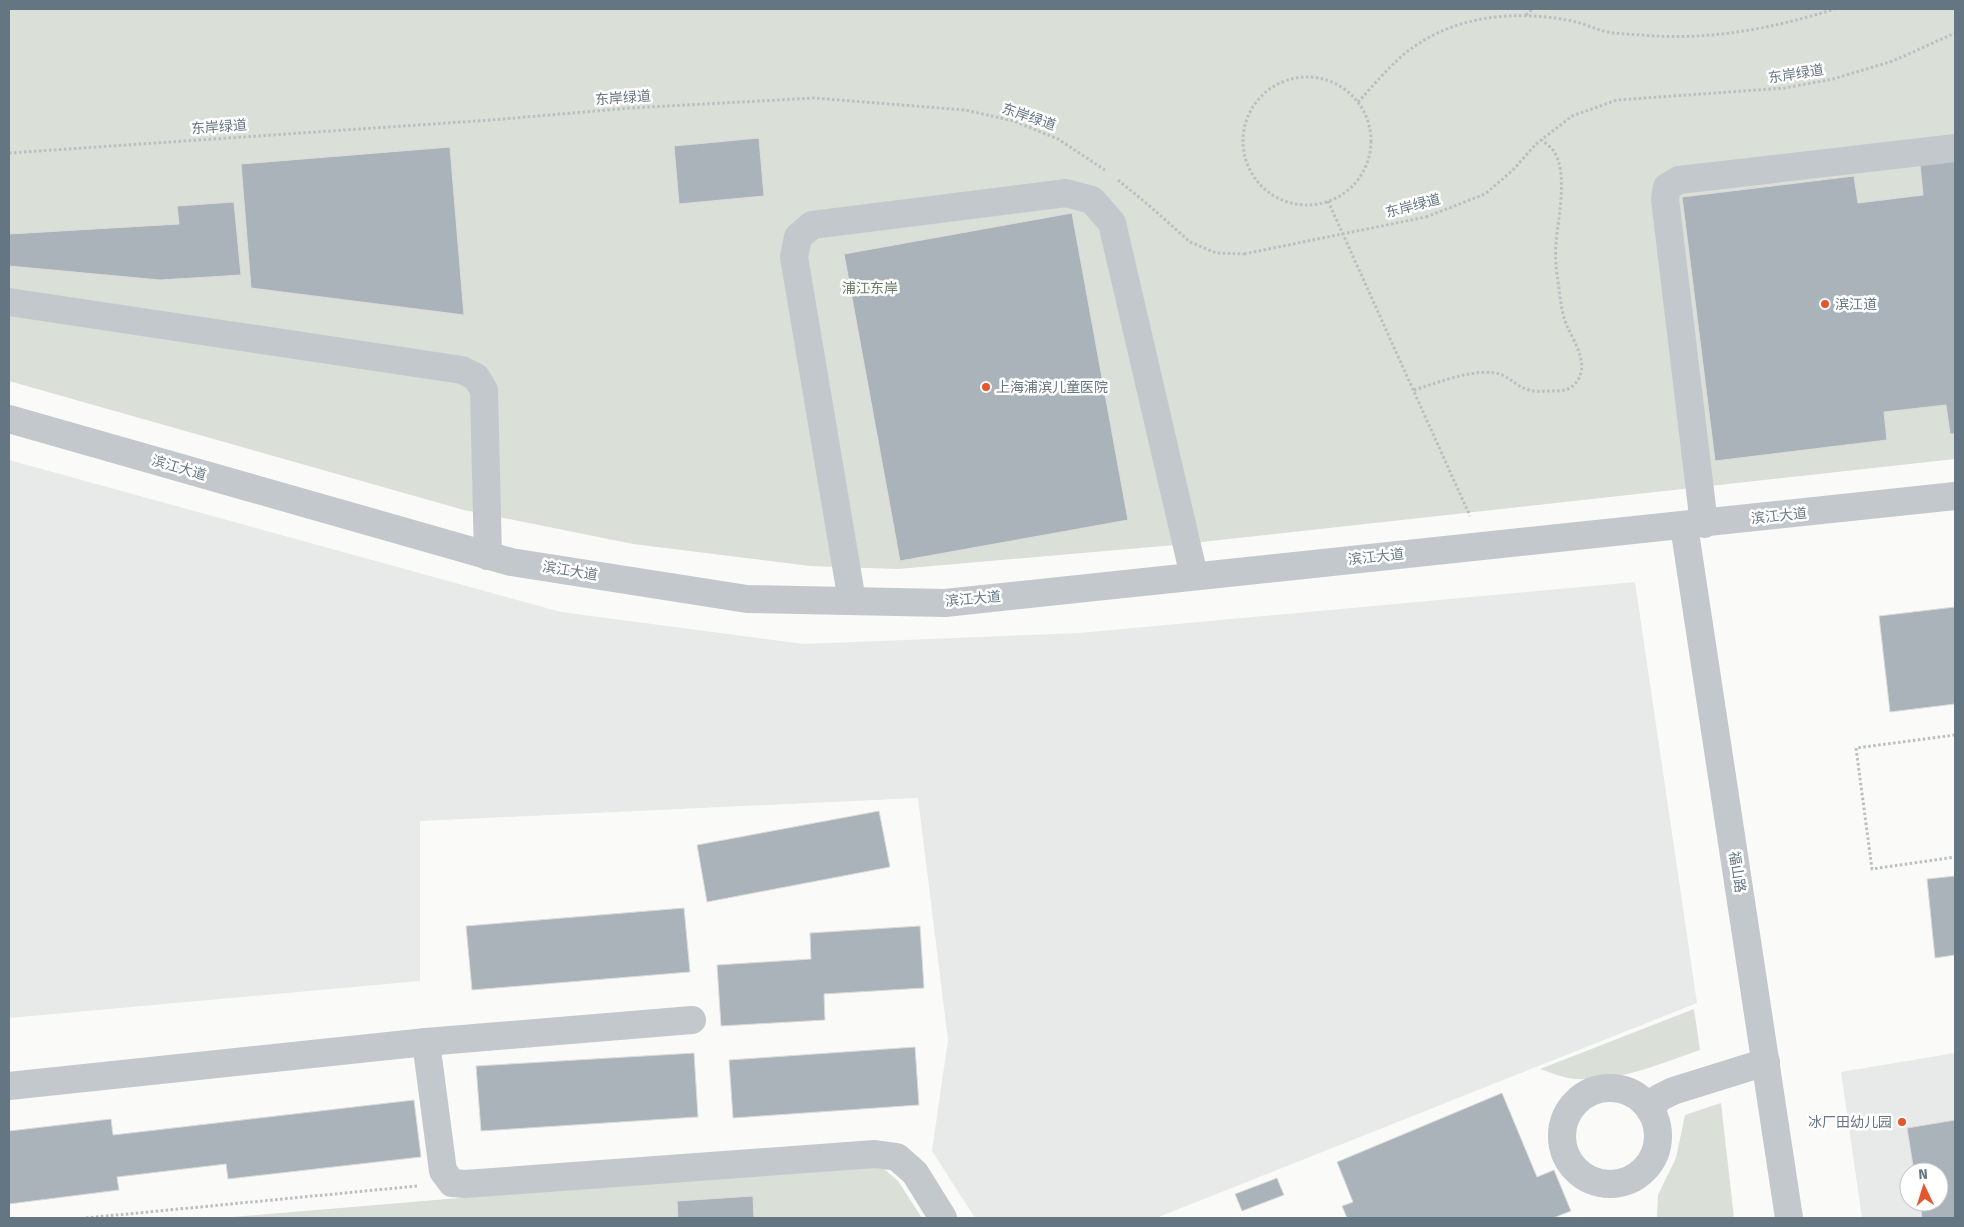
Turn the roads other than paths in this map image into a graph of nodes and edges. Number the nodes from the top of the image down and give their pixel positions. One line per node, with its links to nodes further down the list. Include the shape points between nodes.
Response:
1 (1955, 148): 5 (street, 福山路, via 1679,180 1667,187 1665,199)
2 (9, 302): 6 (street, via 462,370 476,377 484,390)
3 (9, 419): 6 (street, 滨江大道)
4 (1955, 496): 5 (street, 滨江大道)
5 (1694, 525): 7 (street, 滨江大道); 11 (street, 福山路)
6 (488, 556): 8 (street, 滨江大道, via 747,599)
7 (1194, 576): 8 (street, 滨江大道, via 945,603); 8 (street, via 1112,223 1092,200 1066,193 812,225 798,237 794,256)
8 (852, 601)
9 (692, 1020): 10 (street)
10 (426, 1042): 12 (street); 14 (street, via 443,1171 452,1183 875,1154 897,1157 915,1173)
11 (1766, 1062): 13 (street, via 1673,1091 1659,1098); 15 (street, 福山路)
12 (9, 1086)
13 (1650, 1110)
14 (943, 1218)
15 (1789, 1218)

